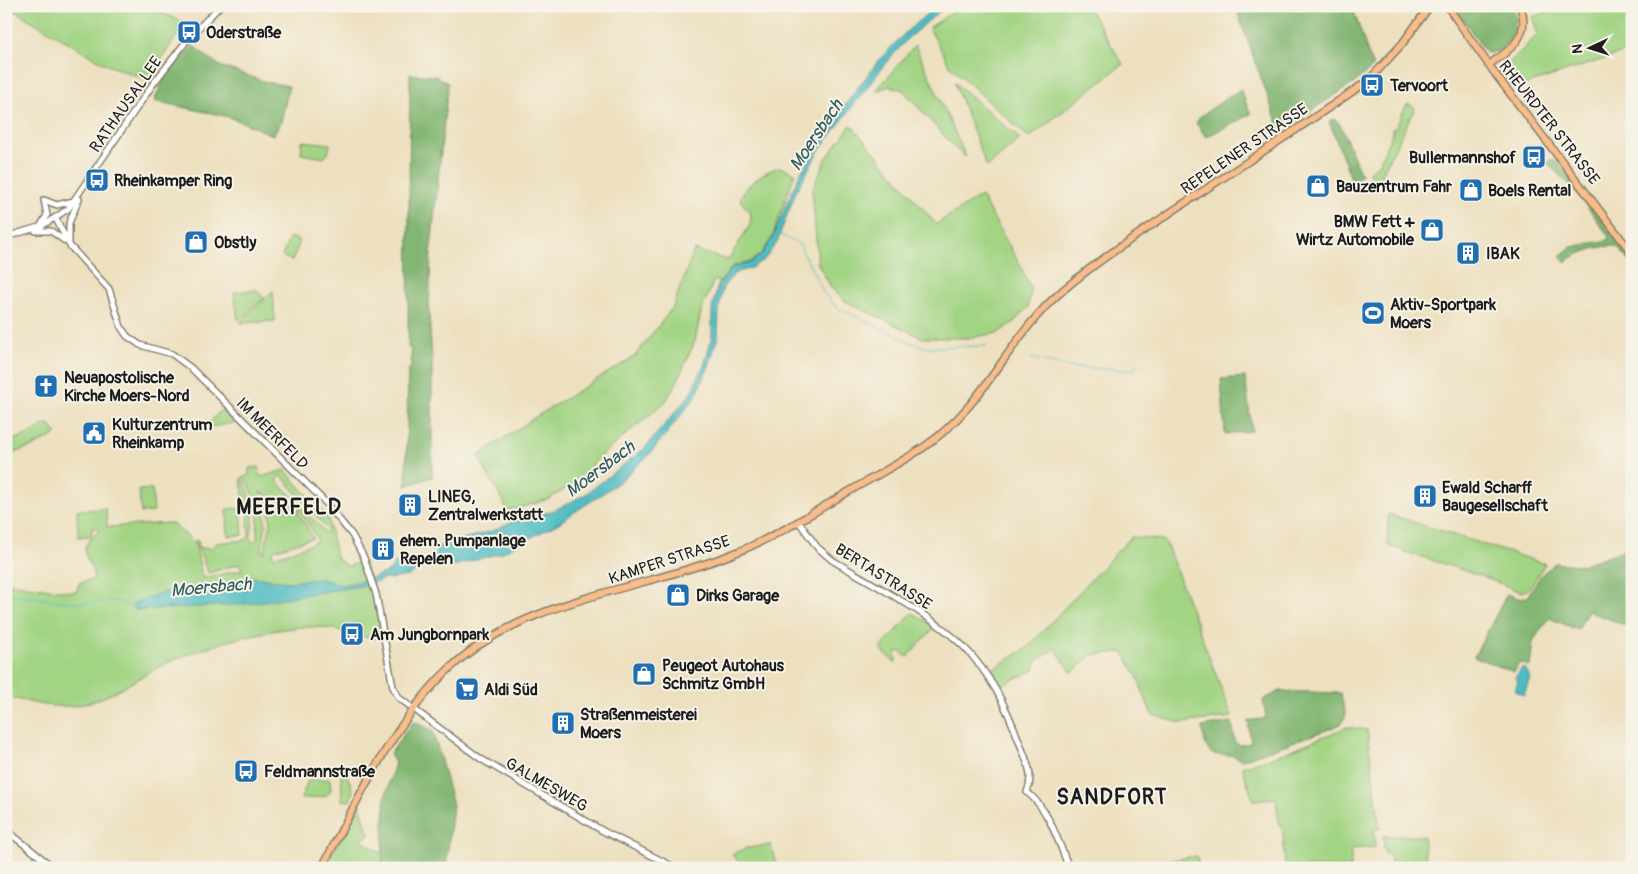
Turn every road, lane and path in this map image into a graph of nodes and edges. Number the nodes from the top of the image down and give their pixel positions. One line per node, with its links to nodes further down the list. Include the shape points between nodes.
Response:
1 (220, 6): 6 (street, RATHAUSALLEE, via 188,39 154,83)
2 (1430, 6): 14 (main road, REPELENER STRASSE, via 1402,44 1368,80 1119,248)
3 (1520, 6): 5 (main road, via 1524,20 1521,36 1506,53)
4 (1447, 7): 5 (main road, RHEURDTER STRASSE)
5 (1488, 65): 13 (main road, RHEURDTER STRASSE)
6 (82, 192): 7 (street, RATHAUSALLEE); 12 (street, via 69,223)
7 (75, 201): 8 (street, RATHAUSALLEE); 9 (street, via 57,205 44,200 46,215)
8 (56, 219): 9 (street, RATHAUSALLEE); 12 (street, IM MEERFELD)
9 (40, 227): 10 (street, RATHAUSALLEE)
10 (30, 231): 11 (street); 12 (street, via 50,232)
11 (6, 237)
12 (69, 244): 16 (street, IM MEERFELD, via 109,289 127,336 140,345 176,356 201,378 336,515 356,541 374,585 394,690)
13 (1632, 253)
14 (1057, 296): 15 (main road, KAMPER STRASSE, via 954,424 919,450)
15 (798, 522): 16 (main road, KAMPER STRASSE, via 733,554 511,626 483,642 450,668); 21 (street, BERTASTRASSE, via 817,547 832,560 934,623 963,645 983,669 1007,711 1031,775 1027,792 1048,817)
16 (414, 709): 19 (main road, KAMPER STRASSE, via 355,802); 20 (street, GALMESWEG, via 489,764 603,831)
17 (6, 830): 18 (street)
18 (54, 868)
19 (322, 868)
20 (676, 868)
21 (1069, 868)

